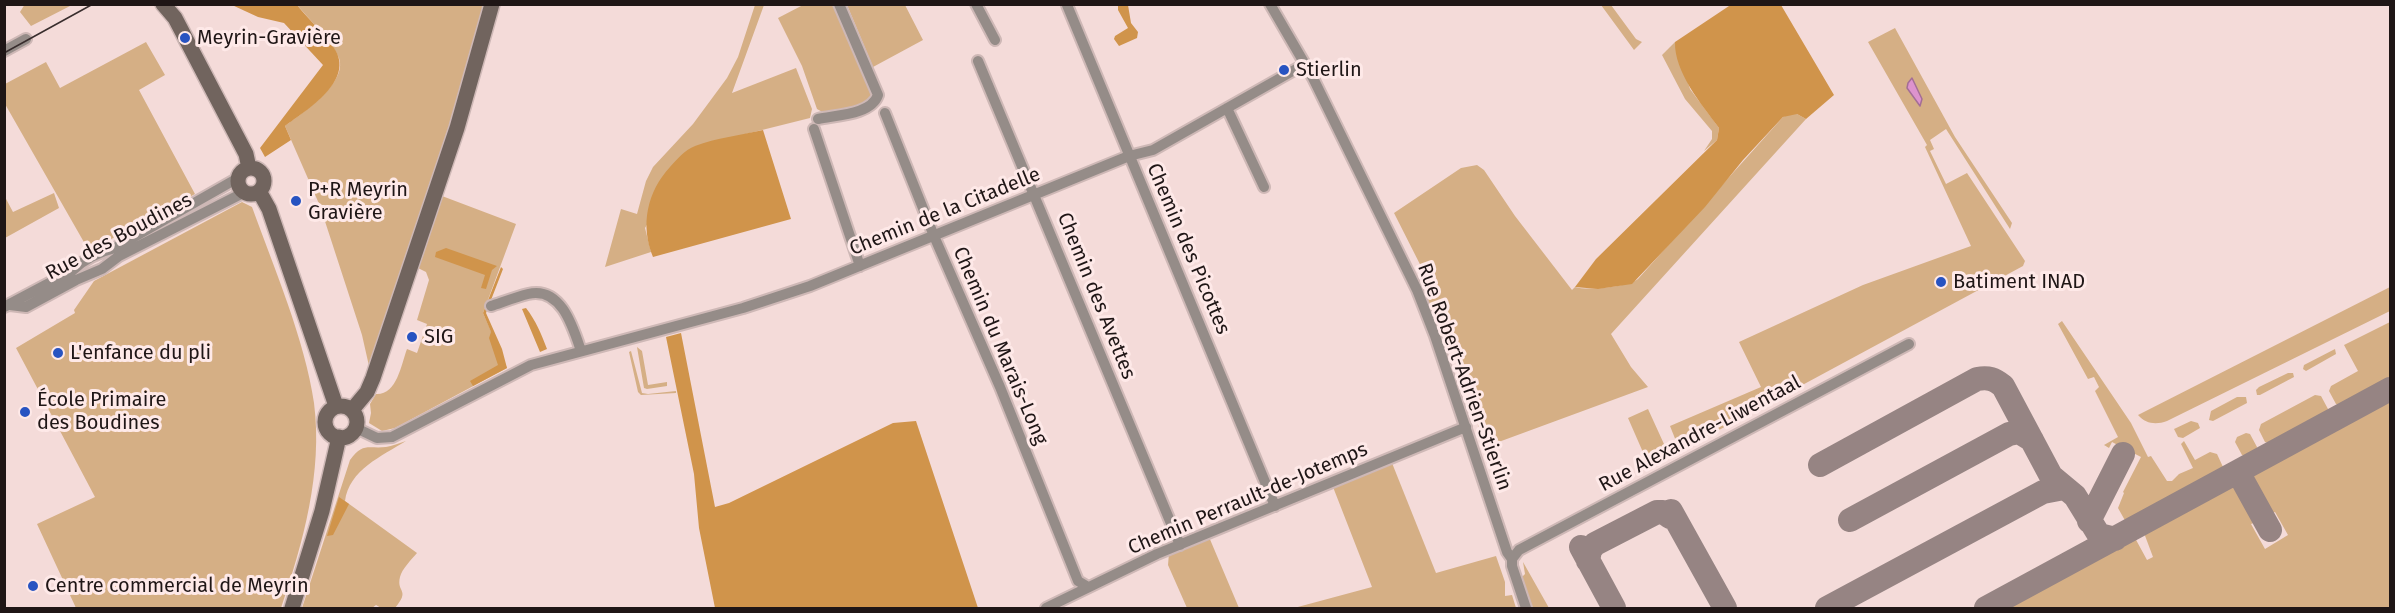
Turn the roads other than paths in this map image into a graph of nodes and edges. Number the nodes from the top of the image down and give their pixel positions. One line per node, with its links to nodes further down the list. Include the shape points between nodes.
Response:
1 (163, 4): 7 (main road)
2 (492, 4): 26 (main road, via 457,128 373,378)
3 (839, 4): 20 (street, via 878,95 868,108 816,124)
4 (976, 4): 9 (street)
5 (1270, 4): 12 (street, Rue Robert-Adrien-Stierlin)
6 (1067, 5): 15 (street, Chemin des Picottes)
7 (174, 11): 16 (main road, via 246,154)
8 (26, 39): 10 (street)
9 (995, 40)
10 (4, 51)
11 (978, 61): 18 (street, Chemin des Avettes)
12 (1305, 64): 13 (street, Chemin de la Citadelle); 27 (street, Rue Robert-Adrien-Stierlin, via 1417,290)
13 (1227, 108): 15 (street, Chemin de la Citadelle, via 1153,150); 17 (street)
14 (885, 113): 19 (street, Chemin du Marais-Long)
15 (1129, 156): 18 (street, Chemin de la Citadelle); 30 (street, Chemin des Picottes)
16 (248, 182): 21 (street, Rue des Boudines, via 103,251); 25 (main road, via 269,209)
17 (1264, 187)
18 (1034, 195): 19 (street, Chemin de la Citadelle); 31 (street, Chemin des Avettes)
19 (934, 236): 20 (street, Chemin de la Citadelle); 33 (street, Chemin du Marais-Long, via 1078,581)
20 (860, 266): 24 (street, Chemin de la Citadelle, via 763,302)
21 (7, 306)
22 (492, 306): 24 (street, via 530,293 555,299 568,318)
23 (1909, 344): 32 (street, Rue Alexandre-Liwentaal, via 1519,550)
24 (581, 351): 28 (street, Chemin de la Citadelle, via 523,368 392,437 377,438)
25 (336, 406): 26 (main road); 29 (main road, via 328,412 325,425)
26 (352, 410): 28 (main road)
27 (1466, 427): 30 (street, Chemin Perrault-de-Jotemps); 32 (street, Rue Robert-Adrien-Stierlin)
28 (356, 428): 29 (main road, via 349,436)
29 (339, 438): 34 (main road, via 322,512)
30 (1275, 506): 31 (street, Chemin Perrault-de-Jotemps)
31 (1180, 545): 33 (street, Chemin Perrault-de-Jotemps)
32 (1512, 559): 36 (street, Rue Robert-Adrien-Stierlin)
33 (1088, 587): 35 (street, Chemin Perrault-de-Jotemps)
34 (292, 609)
35 (1046, 609)
36 (1526, 609)

